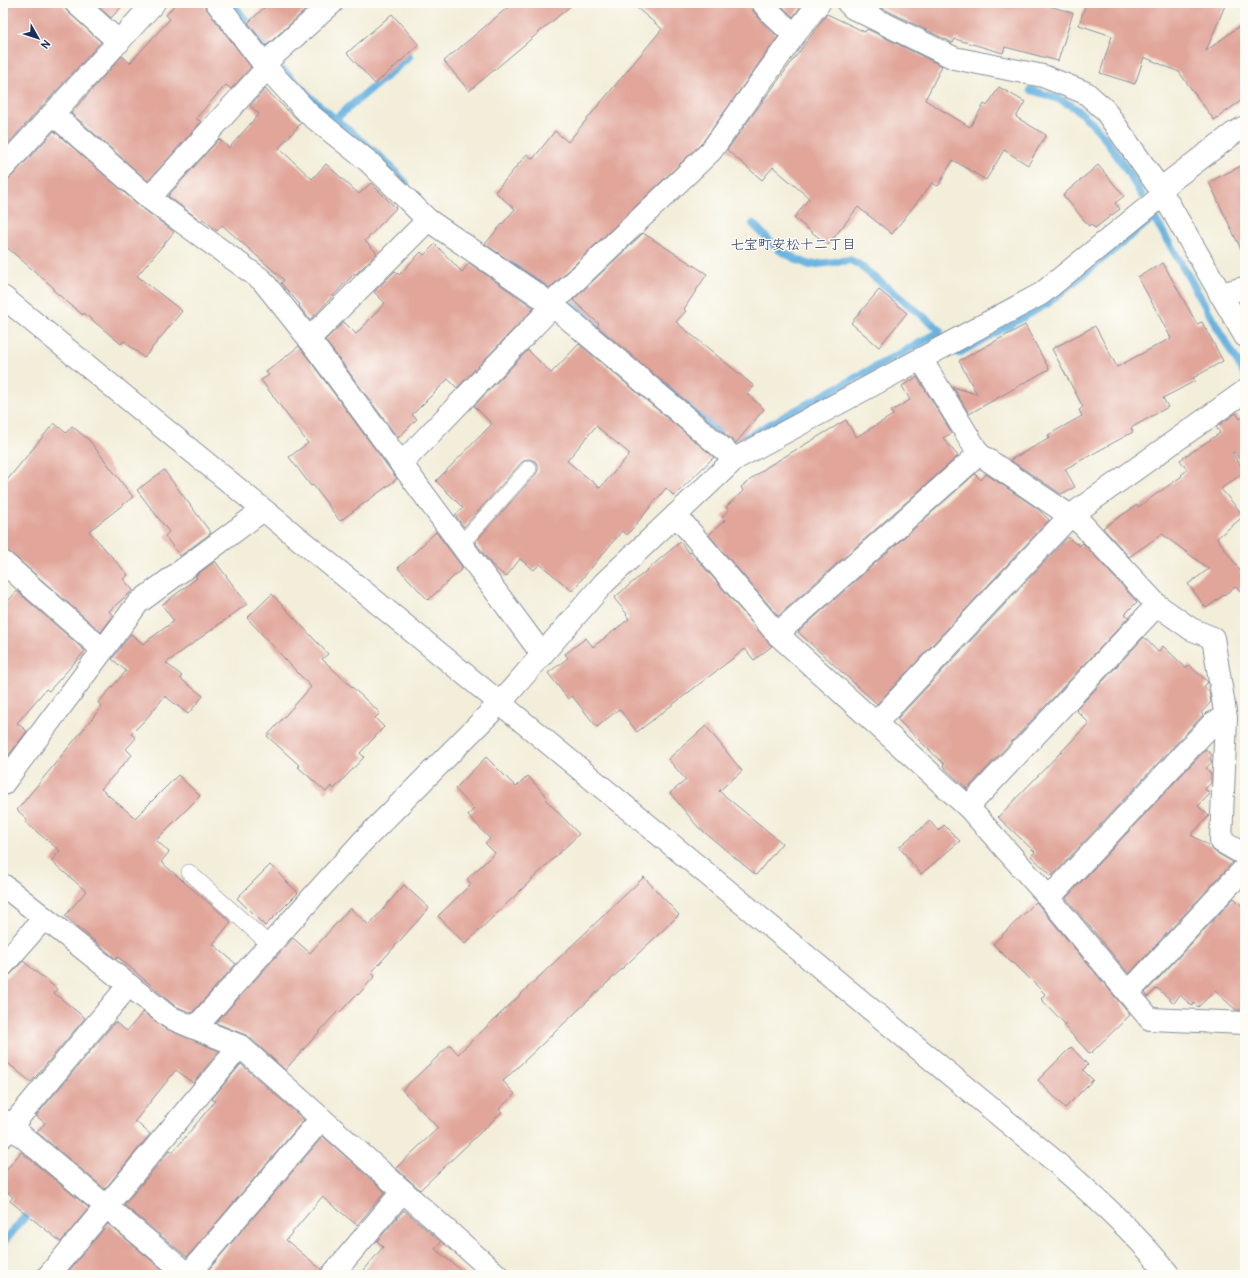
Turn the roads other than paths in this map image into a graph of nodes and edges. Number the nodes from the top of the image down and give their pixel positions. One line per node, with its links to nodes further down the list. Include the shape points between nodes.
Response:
1 (76, 3): 9 (street)
2 (154, 3): 9 (street)
3 (217, 3): 10 (street)
4 (332, 3): 10 (street)
5 (763, 3): 8 (street)
6 (819, 3): 8 (street)
7 (848, 3): 14 (street, via 853,8 954,58 1043,76 1086,93 1104,109)
8 (794, 35): 20 (street, via 711,151)
9 (119, 42): 11 (street)
10 (265, 66): 15 (street); 16 (street, via 309,114 369,162)
11 (53, 114): 13 (street); 15 (street)
12 (1245, 127): 14 (street, via 1234,133)
13 (3, 168)
14 (1162, 192): 18 (street); 23 (street, via 1041,294)
15 (149, 198): 22 (street, via 262,280)
16 (428, 220): 20 (street); 22 (street)
17 (1245, 288): 18 (street)
18 (1220, 294): 21 (street)
19 (3, 297): 29 (street)
20 (552, 305): 26 (street); 27 (street)
21 (1245, 336)
22 (309, 339): 27 (street)
23 (921, 359): 25 (street); 26 (street)
24 (1245, 391): 31 (street)
25 (979, 454): 31 (street); 35 (street)
26 (734, 459): 30 (street)
27 (401, 464): 32 (street)
28 (529, 468): 32 (lane)
29 (263, 510): 36 (street, via 138,602); 38 (street)
30 (676, 515): 35 (street); 37 (street, via 604,583)
31 (1070, 516): 34 (street, via 1082,524); 40 (street)
32 (461, 544): 37 (street)
33 (3, 562): 36 (street)
34 (1157, 605): 39 (street, via 1191,629 1213,638); 42 (street)
35 (777, 634): 40 (street)
36 (103, 650): 41 (street)
37 (542, 654): 38 (street)
38 (500, 703): 49 (street, via 362,842); 64 (street, via 1051,1158 1091,1193)
39 (1226, 718): 43 (street, via 1221,841); 47 (street, via 1213,723)
40 (876, 723): 42 (street)
41 (3, 784)
42 (968, 807): 47 (street)
43 (1245, 855)
44 (1245, 868): 52 (street)
45 (189, 872): 49 (lane)
46 (3, 885): 48 (street)
47 (1049, 898): 52 (street)
48 (44, 918): 50 (street); 51 (street)
49 (270, 945): 54 (street)
50 (3, 965)
51 (129, 984): 54 (street, via 169,1017); 57 (street)
52 (1128, 992): 53 (street, via 1150,1019)
53 (1245, 1023)
54 (196, 1028): 55 (street)
55 (240, 1046): 56 (street); 59 (street)
56 (321, 1119): 58 (street); 62 (street)
57 (6, 1128): 59 (street)
58 (402, 1191): 60 (street); 63 (street)
59 (106, 1207): 61 (street); 62 (street)
60 (484, 1271)
61 (49, 1275)
62 (188, 1275)
63 (332, 1275)
64 (1169, 1275)

